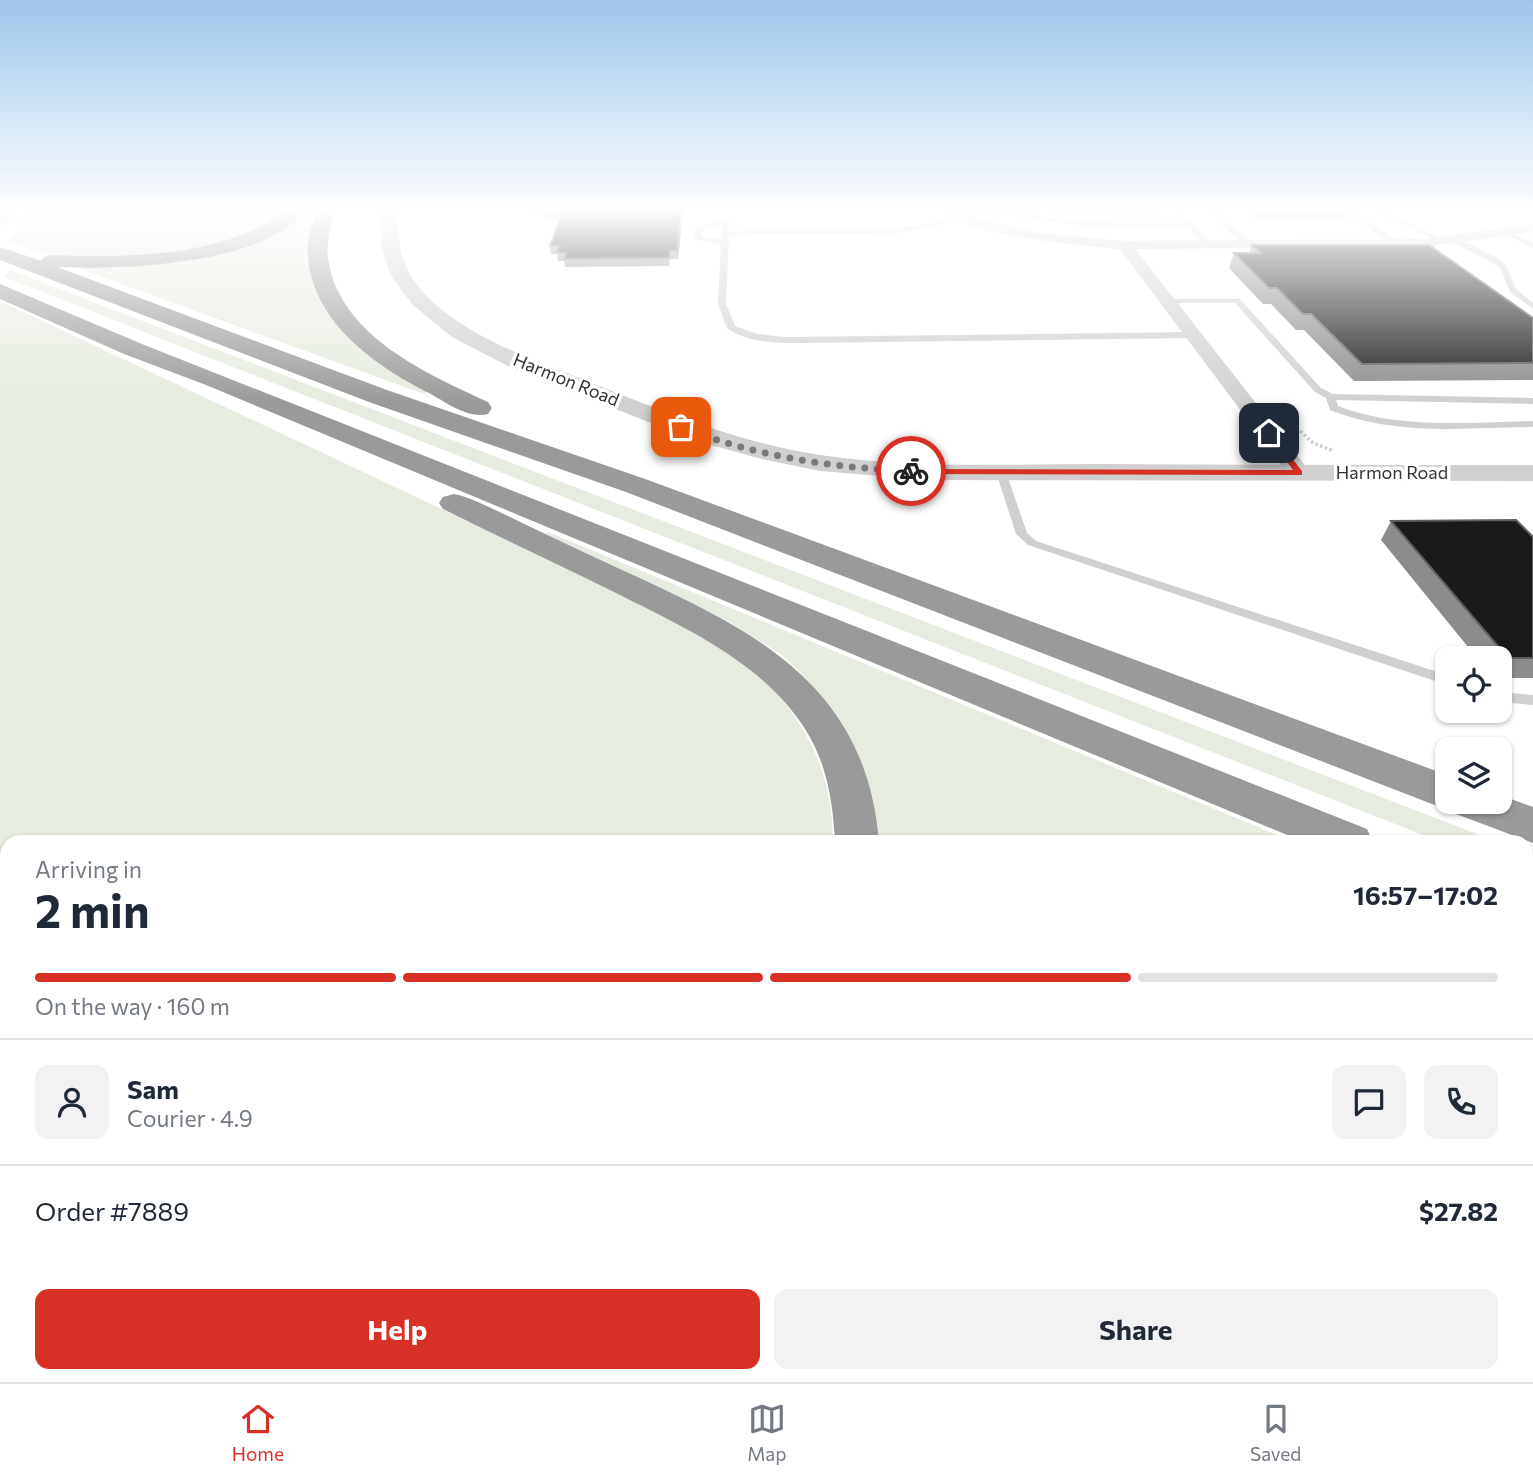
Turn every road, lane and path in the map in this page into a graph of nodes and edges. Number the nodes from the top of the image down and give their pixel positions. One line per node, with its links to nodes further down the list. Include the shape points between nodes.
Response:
1 (58, 274): 18 (highway, via 378,396)
2 (322, 274): 18 (highway, via 335,304 398,368 607,464)
3 (400, 274): 15 (street, Harmon Road, via 420,301 460,332 516,361 705,436 820,463 878,470)
4 (722, 274): 10 (lane, via 722,304 731,328 769,340)
5 (1147, 274): 8 (street)
6 (1506, 274): 9 (lane, via 1513,290)
7 (2, 291): 11 (highway)
8 (1167, 301): 10 (street); 12 (lane, via 1237,301 1318,390)
9 (1533, 307)
10 (1193, 335): 16 (street)
11 (134, 349): 25 (highway, via 178,377 519,533 750,650 801,695 822,722 854,800); 26 (highway)
12 (1331, 397): 13 (lane); 14 (lane, via 1333,408 1385,424)
13 (1533, 401)
14 (1533, 424)
15 (1001, 472): 16 (street, Harmon Road); 19 (lane, via 1022,534 1032,543)
16 (1299, 473): 17 (street, Harmon Road)
17 (1533, 473)
18 (637, 486): 22 (highway)
19 (1435, 676)
20 (1512, 698): 21 (lane)
21 (1533, 700)
22 (1435, 787)
23 (1503, 814): 24 (highway)
24 (1533, 825)
25 (856, 835)
26 (1333, 835)

